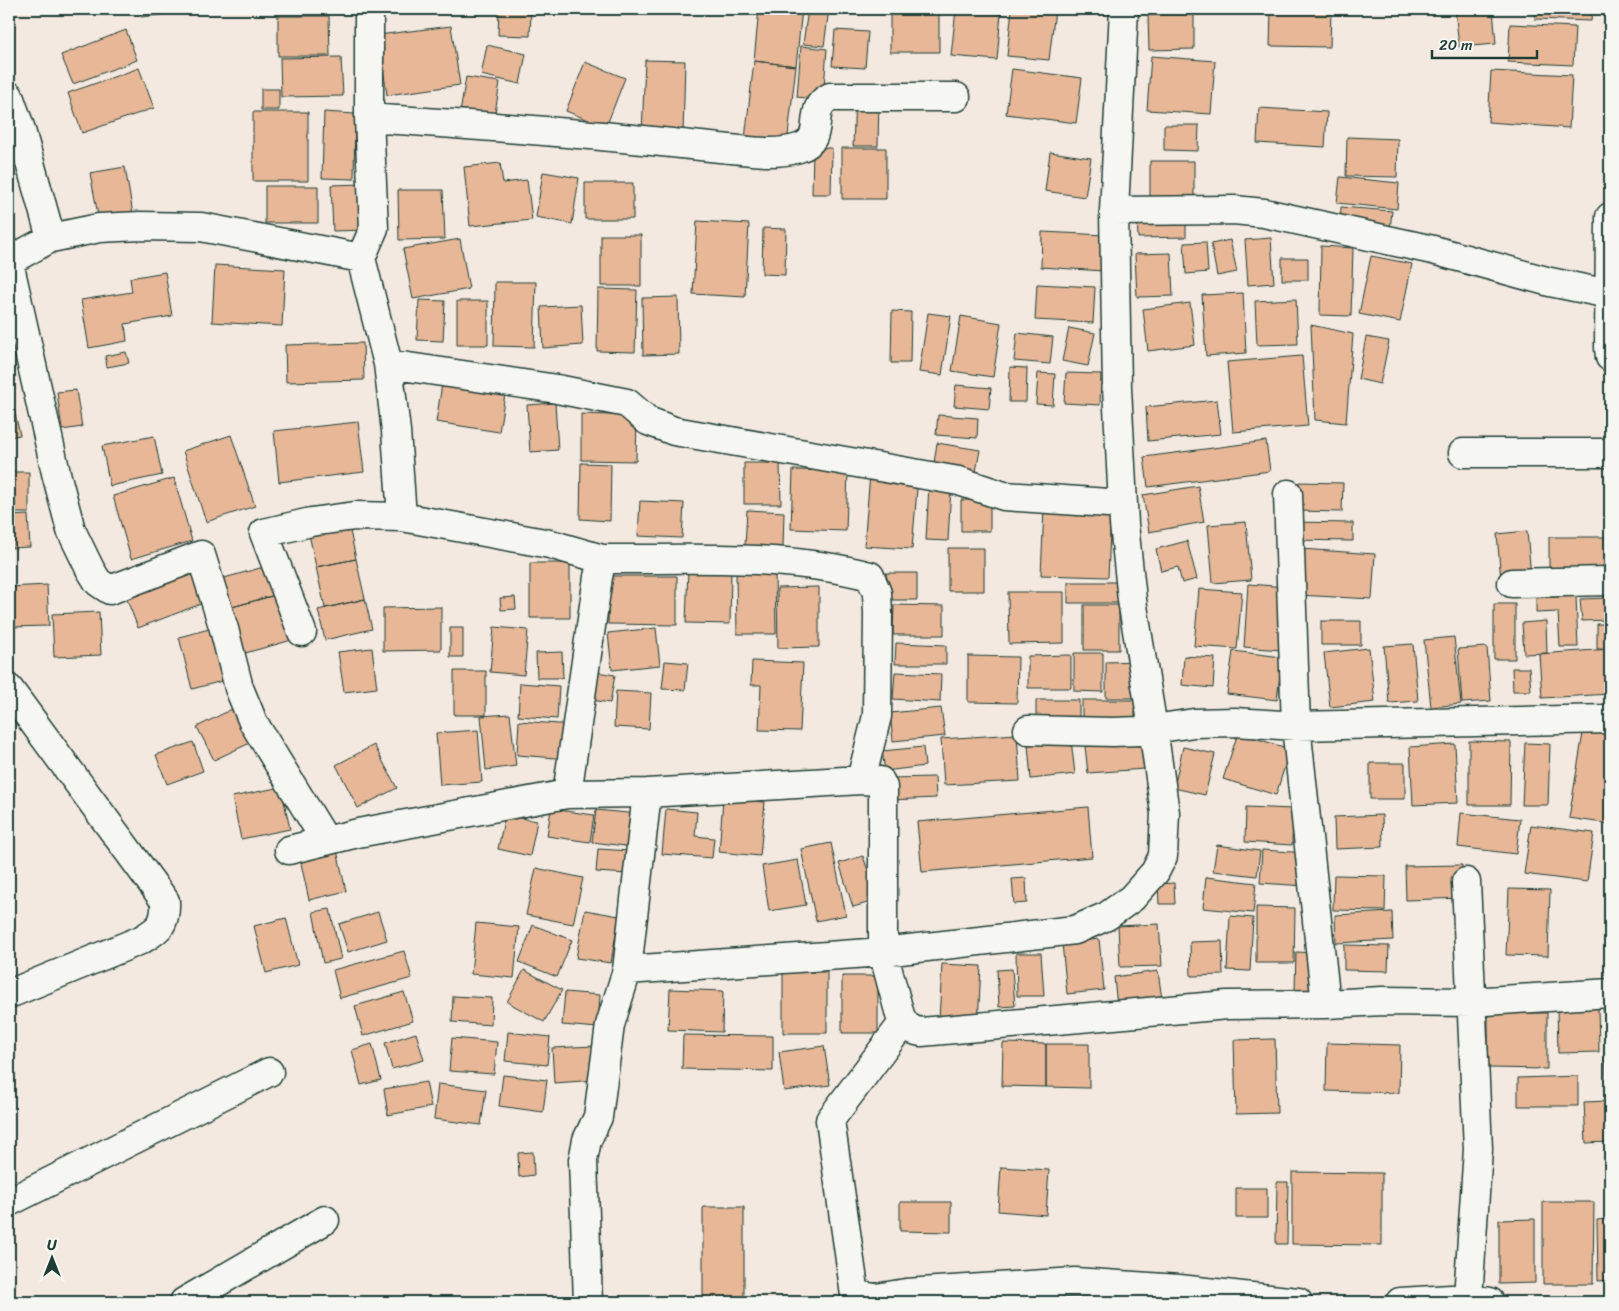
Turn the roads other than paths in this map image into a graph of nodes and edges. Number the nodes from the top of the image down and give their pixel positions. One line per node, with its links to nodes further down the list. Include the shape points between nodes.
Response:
1 (369, 9): 5 (street)
2 (1124, 9): 6 (street)
3 (9, 96): 8 (street)
4 (956, 97): 5 (street, via 830,97 818,108 812,140 801,147 766,152 568,132)
5 (369, 118): 9 (street, via 374,228)
6 (1114, 211): 11 (street, via 1234,210 1264,213 1433,250 1550,282); 17 (street)
7 (1610, 217): 11 (street)
8 (51, 238): 9 (street, via 99,228 201,227); 10 (street)
9 (360, 258): 13 (street)
10 (9, 262): 31 (street, via 58,482 71,530 90,569 98,582 110,590 201,555 239,688 253,722)
11 (1609, 294): 12 (street)
12 (1610, 357)
13 (388, 364): 17 (street, via 557,389 618,402 627,404 648,421 674,431 960,481 1004,496); 18 (street)
14 (1463, 453): 15 (street)
15 (1610, 453)
16 (1288, 494): 25 (street)
17 (1123, 504): 26 (street, via 1132,600)
18 (402, 517): 19 (street, via 550,544); 22 (street, via 355,516 264,533)
19 (602, 559): 28 (street, via 794,562 870,576 878,613 876,716); 30 (street)
20 (1512, 582): 21 (street)
21 (1610, 582)
22 (302, 632)
23 (9, 689): 37 (street, via 164,901 165,914 163,923 155,932 141,940)
24 (1610, 719): 25 (street)
25 (1296, 726): 26 (street, via 1235,722); 39 (street)
26 (1153, 728): 27 (street, via 1113,732); 34 (street, via 1165,813 1163,856 1156,872 1132,898 1107,916 1075,930)
27 (1028, 730)
28 (862, 780): 29 (street); 34 (street, via 880,781 883,787)
29 (647, 793): 30 (street); 35 (street)
30 (567, 794): 31 (street)
31 (326, 841): 32 (street)
32 (289, 850)
33 (1466, 882): 38 (street)
34 (883, 952): 35 (street); 40 (street)
35 (627, 970): 46 (street, via 610,1025 598,1117 587,1140 583,1160)
36 (1610, 993): 38 (street)
37 (9, 994)
38 (1471, 1002): 39 (street); 44 (street, via 1478,1149)
39 (1326, 1004): 40 (street, via 1227,1005 921,1032)
40 (903, 1023): 47 (street, via 830,1120 854,1295 876,1298 906,1293 1075,1282)
41 (269, 1072): 42 (street)
42 (9, 1202)
43 (325, 1220): 45 (street)
44 (1479, 1300): 48 (street)
45 (184, 1302)
46 (588, 1302)
47 (1298, 1302)
48 (1400, 1302)

